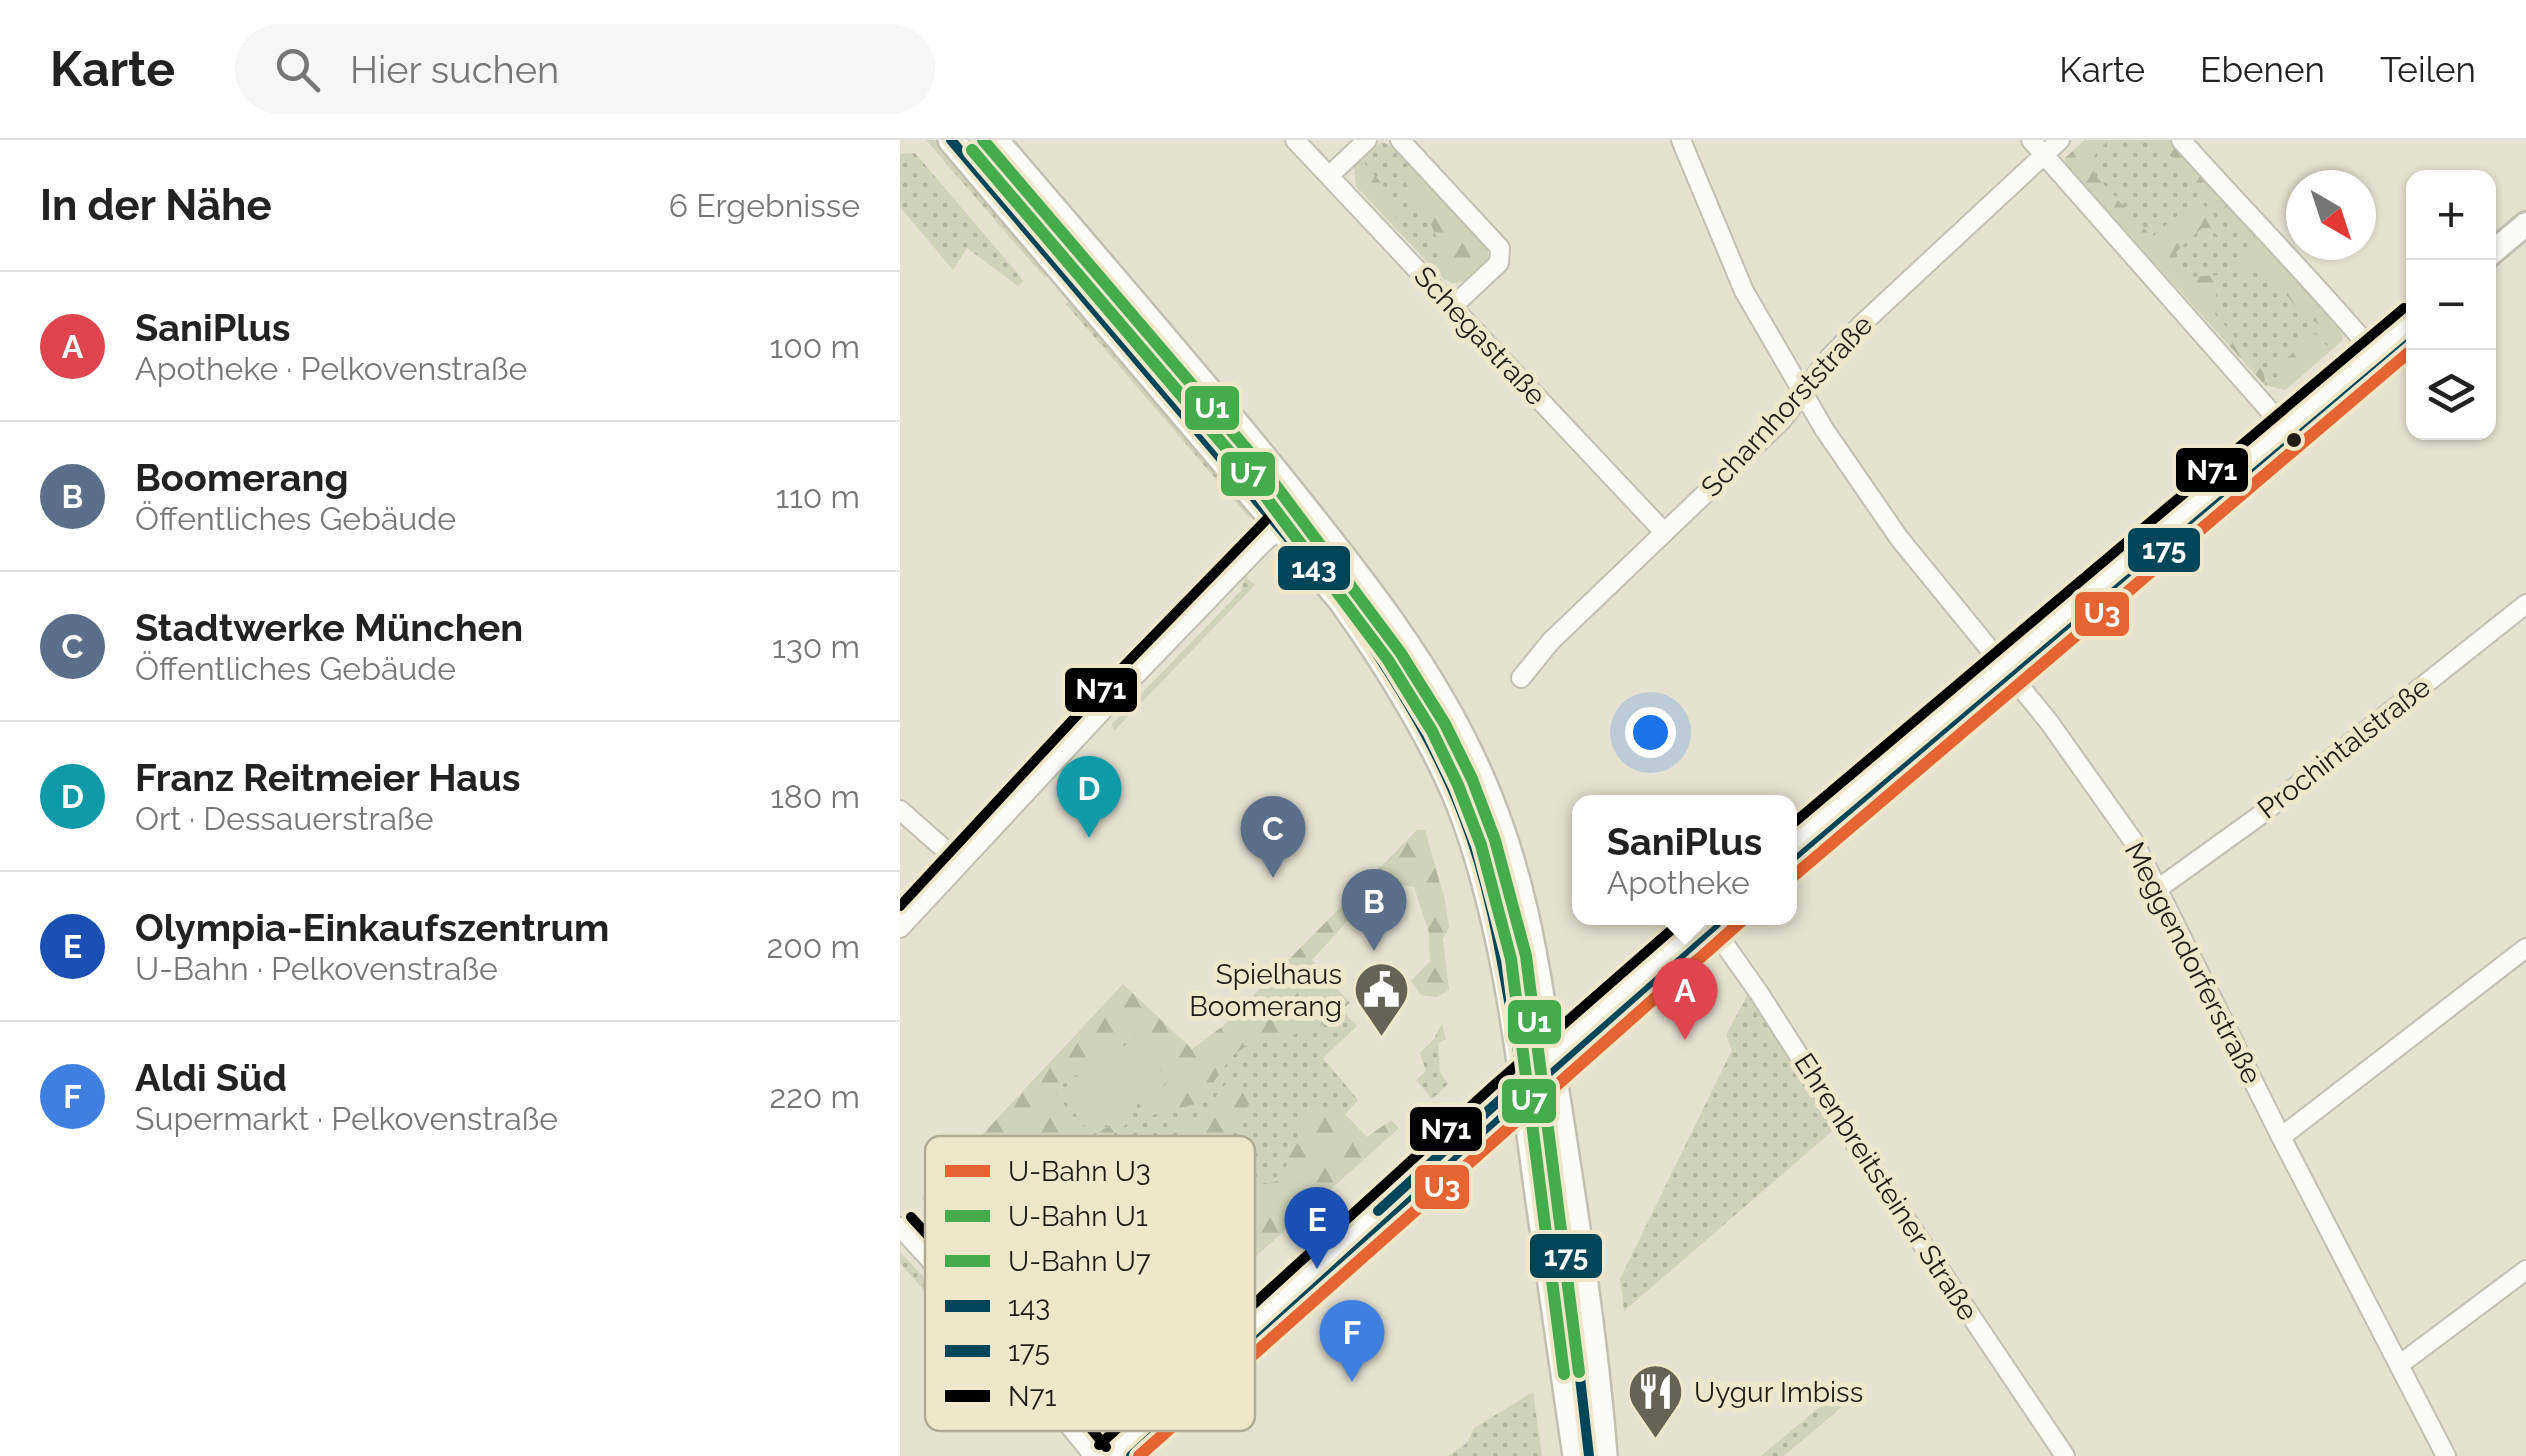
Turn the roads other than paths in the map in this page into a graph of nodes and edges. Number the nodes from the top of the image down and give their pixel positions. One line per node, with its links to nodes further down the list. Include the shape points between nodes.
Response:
1 (951, 140): 20 (main road)
2 (995, 140): 19 (main road)
3 (1295, 140): 11 (street, Schegastraße)
4 (1367, 140): 11 (street)
5 (1400, 140): 14 (street, via 1500,248 1499,263)
6 (1681, 140): 17 (street, Meggendorferstraße, via 1744,291)
7 (2031, 140): 10 (street)
8 (2060, 140): 10 (street, Scharnhorststraße)
9 (2181, 140): 16 (street)
10 (2044, 155): 17 (street, Scharnhorststraße, via 1863,323); 18 (street)
11 (1328, 176): 14 (street, Schegastraße)
12 (2526, 224): 13 (street)
13 (2496, 249)
14 (1452, 307): 21 (street, Schegastraße)
15 (2406, 326): 16 (street)
16 (2374, 353): 18 (street)
17 (1803, 393): 21 (street, Scharnhorststraße); 23 (street, Meggendorferstraße, via 1899,538)
18 (2285, 428): 23 (street)
19 (1304, 506): 20 (street); 33 (main road, via 1405,640 1480,774 1517,872)
20 (1280, 527): 27 (street); 34 (main road, via 1365,633 1449,780 1488,893)
21 (1664, 532): 24 (street, Scharnhorststraße)
22 (2526, 604): 28 (street, Prochintalstraße)
23 (2003, 666): 26 (street); 28 (street, Meggendorferstraße, via 2050,722)
24 (1521, 678)
25 (900, 810): 27 (street)
26 (1797, 840)
27 (959, 862): 31 (street)
28 (2160, 888): 35 (street, Meggendorferstraße)
29 (1698, 925): 33 (street)
30 (1711, 925): 47 (street, Ehrenbreitsteiner Straße)
31 (900, 928)
32 (2526, 948): 35 (street)
33 (1550, 1055): 34 (street); 46 (main road)
34 (1523, 1079): 39 (street); 45 (main road)
35 (2281, 1136): 40 (street, Meggendorferstraße)
36 (900, 1227): 37 (street)
37 (925, 1254)
38 (2526, 1270): 40 (street)
39 (1255, 1323)
40 (2399, 1365): 48 (street, Meggendorferstraße)
41 (1074, 1431): 43 (street)
42 (1136, 1431): 44 (street)
43 (1094, 1456)
44 (1109, 1456)
45 (1576, 1456)
46 (1604, 1456)
47 (2065, 1456)
48 (2446, 1456)

